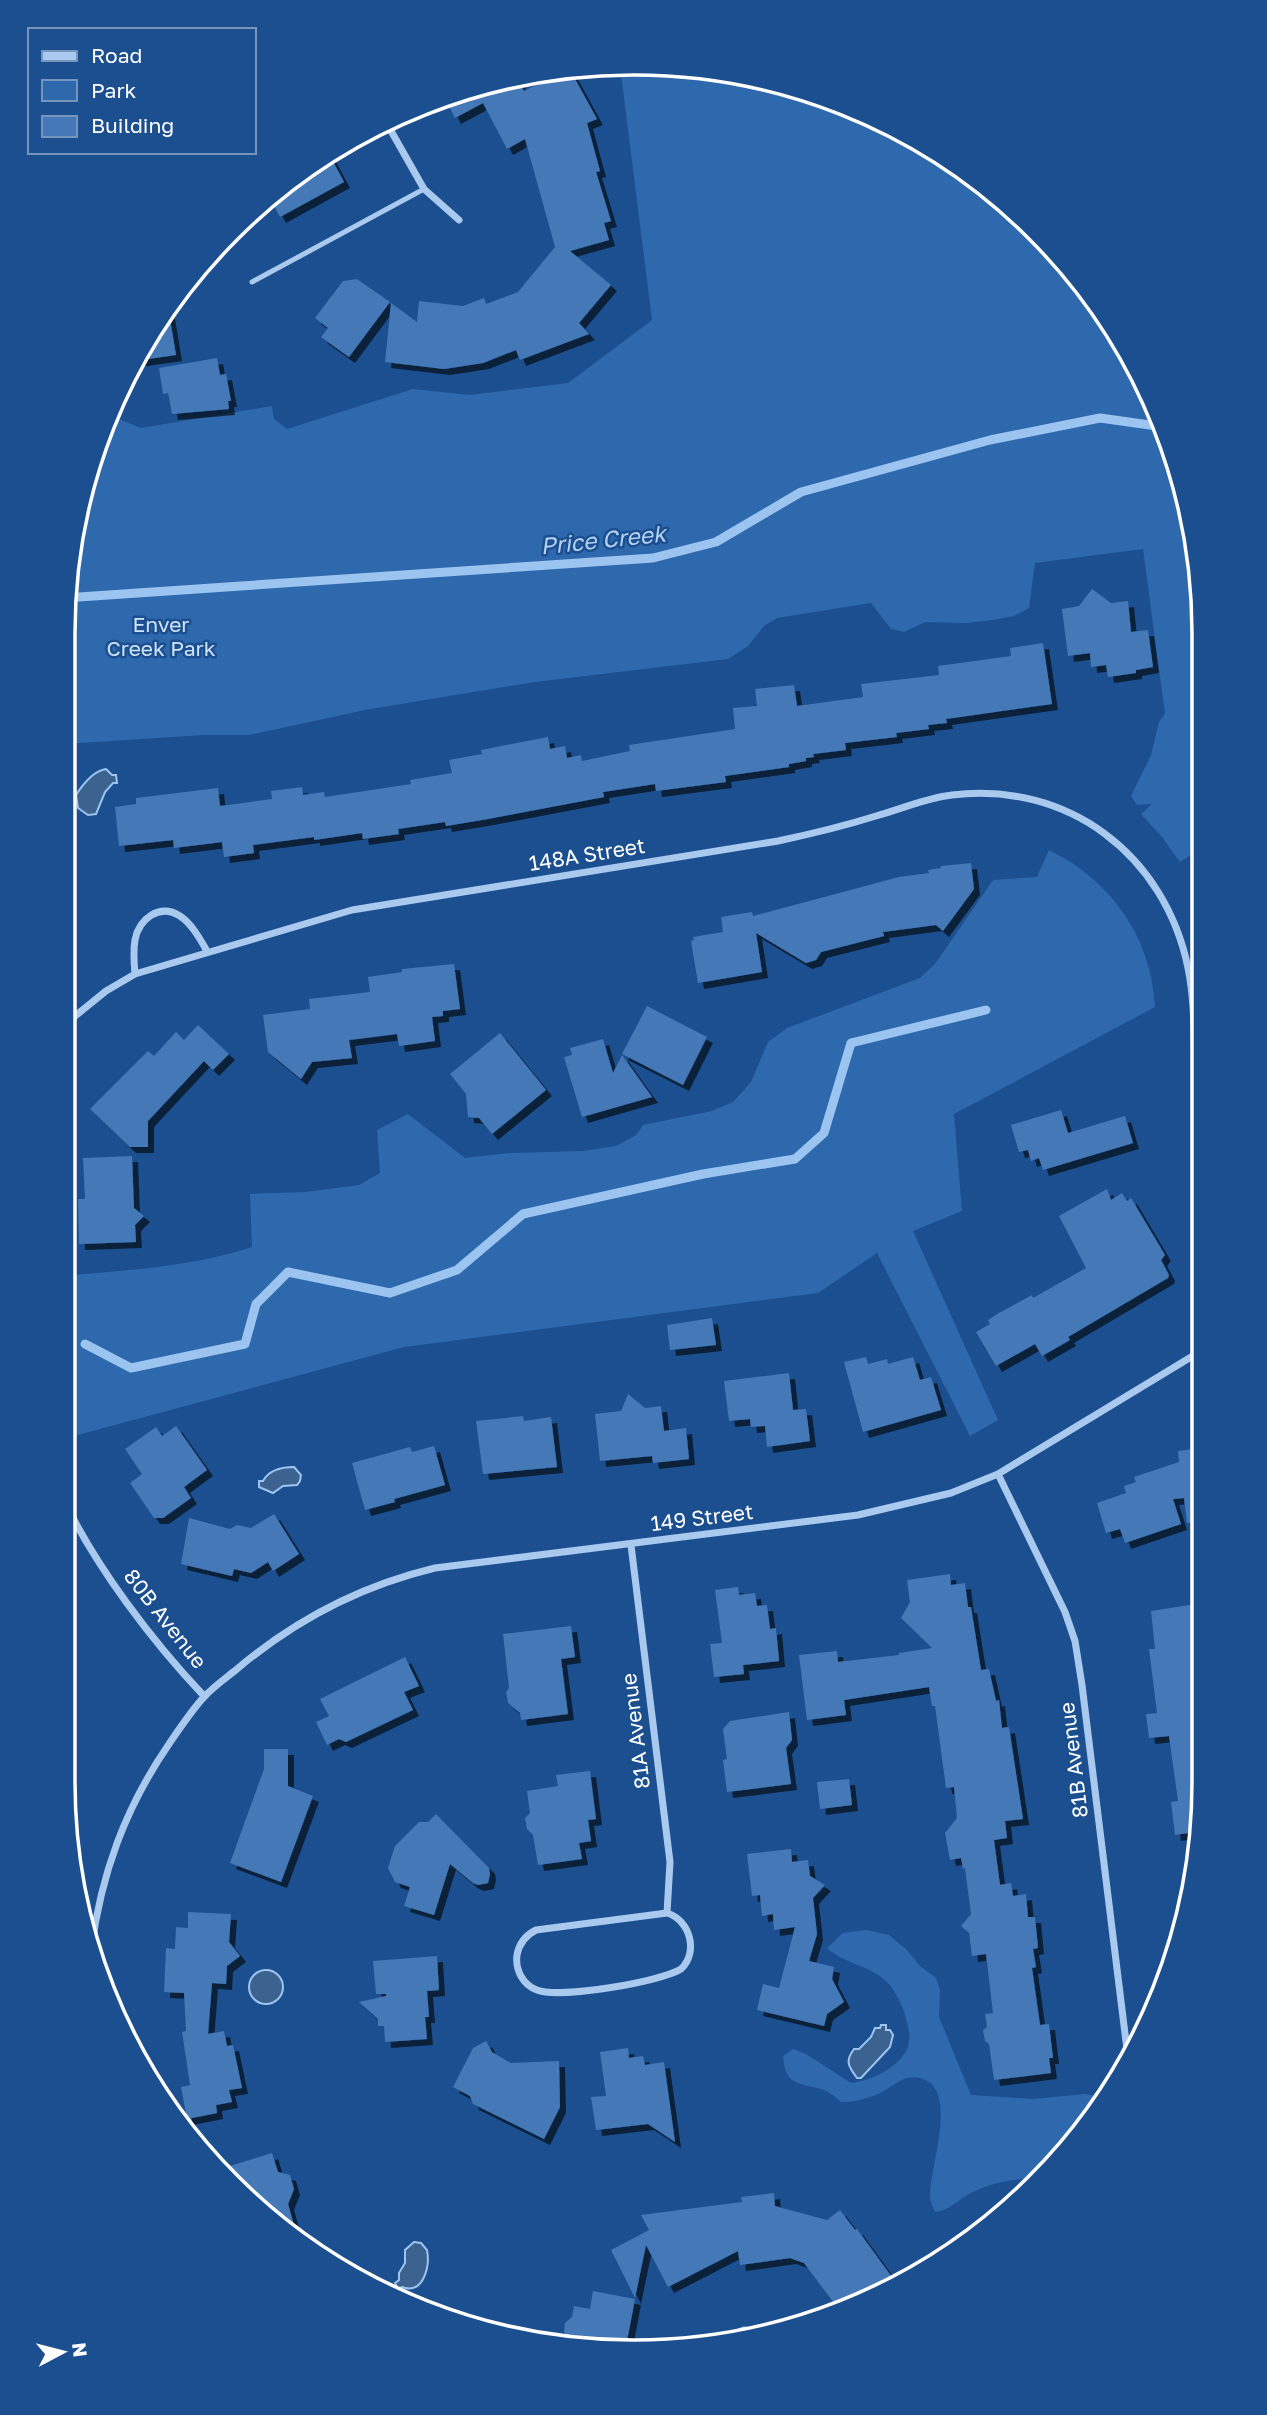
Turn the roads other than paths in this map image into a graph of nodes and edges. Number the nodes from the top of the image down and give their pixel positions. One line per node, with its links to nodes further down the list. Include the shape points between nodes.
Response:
1 (391, 131): 2 (street)
2 (424, 189): 3 (street); 4 (lane)
3 (459, 220)
4 (251, 282)
5 (207, 951): 6 (street, 148A Street); 6 (street, via 182,917 169,912 153,914 136,935); 7 (street, 148A Street, via 352,911 800,836 951,795 989,794 1041,802 1079,818 1124,849 1144,869 1170,913)
6 (135, 974): 8 (street, 148A Street)
7 (1192, 994)
8 (75, 1016)
9 (1192, 1356): 10 (street, 149 Street)
10 (998, 1474): 12 (street, 149 Street, via 951,1493 858,1515); 16 (street, 81B Avenue, via 1061,1603 1074,1641)
11 (75, 1521): 13 (street, 80B Avenue, via 117,1587)
12 (631, 1545): 13 (street, 149 Street, via 435,1568 368,1588 289,1629); 14 (street, 81A Avenue, via 670,1863)
13 (204, 1696): 15 (street, 80B Avenue, via 157,1761 129,1811 105,1875)
14 (667, 1913): 14 (street, via 536,1930 518,1952 521,1977 533,1988 552,1994 671,1975 686,1965 691,1947 683,1923)
15 (94, 1927)
16 (1126, 2043)

